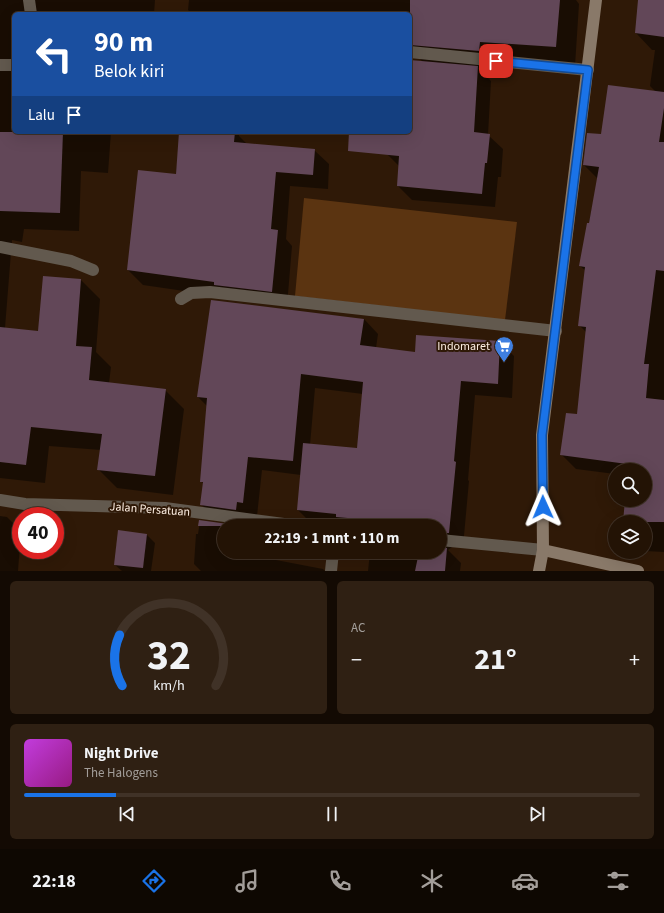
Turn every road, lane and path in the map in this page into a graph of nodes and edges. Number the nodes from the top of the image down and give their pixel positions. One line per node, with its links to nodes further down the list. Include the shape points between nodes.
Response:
1 (29, 0): 3 (street)
2 (596, 0): 7 (street)
3 (31, 12)
4 (412, 52): 7 (street)
5 (0, 65): 6 (street)
6 (12, 65)
7 (588, 70): 11 (street)
8 (0, 247): 9 (street, via 71,261)
9 (93, 270)
10 (181, 299): 11 (street, via 191,294 210,292)
11 (556, 331): 15 (street, via 542,435)
12 (0, 500): 13 (street, Jalan Persatuan, via 25,504 165,508)
13 (247, 519)
14 (447, 541): 15 (street)
15 (543, 550): 18 (street); 19 (street)
16 (332, 559): 17 (street)
17 (331, 571)
18 (540, 571)
19 (638, 571)

